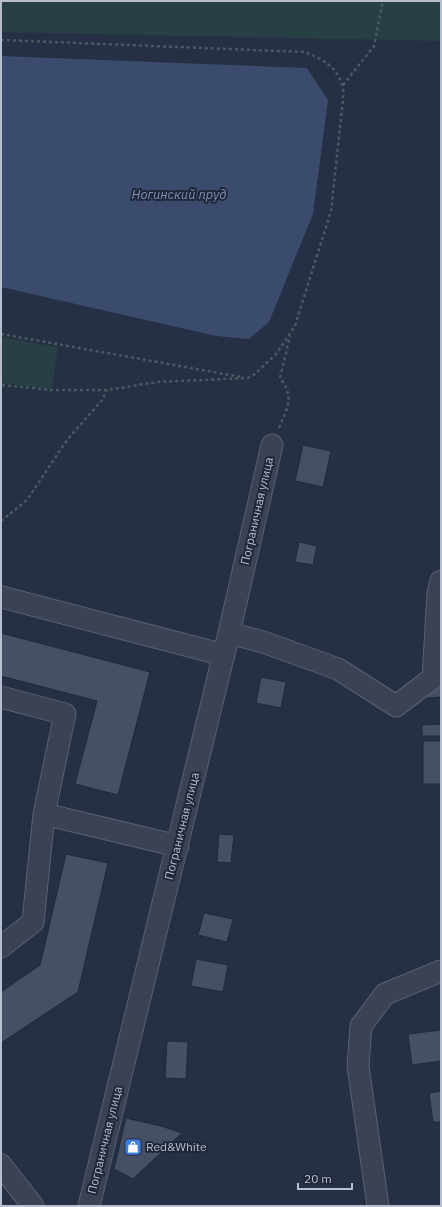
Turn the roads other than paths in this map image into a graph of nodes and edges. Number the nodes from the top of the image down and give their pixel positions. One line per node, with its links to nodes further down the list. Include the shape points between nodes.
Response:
1 (272, 445): 4 (street, Пограничная улица)
2 (441, 581): 4 (street, via 438,593 433,678 396,706 338,669 263,642)
3 (1, 597): 5 (street)
4 (229, 634): 5 (street, Пограничная улица)
5 (224, 655): 8 (street, Пограничная улица)
6 (1, 697): 7 (street, via 65,714)
7 (44, 814): 8 (street); 9 (street, via 33,922)
8 (178, 846): 13 (street, Пограничная улица)
9 (1, 947)
10 (441, 971): 14 (street, via 384,994 360,1026 358,1066)
11 (1, 1165): 12 (street)
12 (33, 1206)
13 (89, 1206)
14 (378, 1206)

